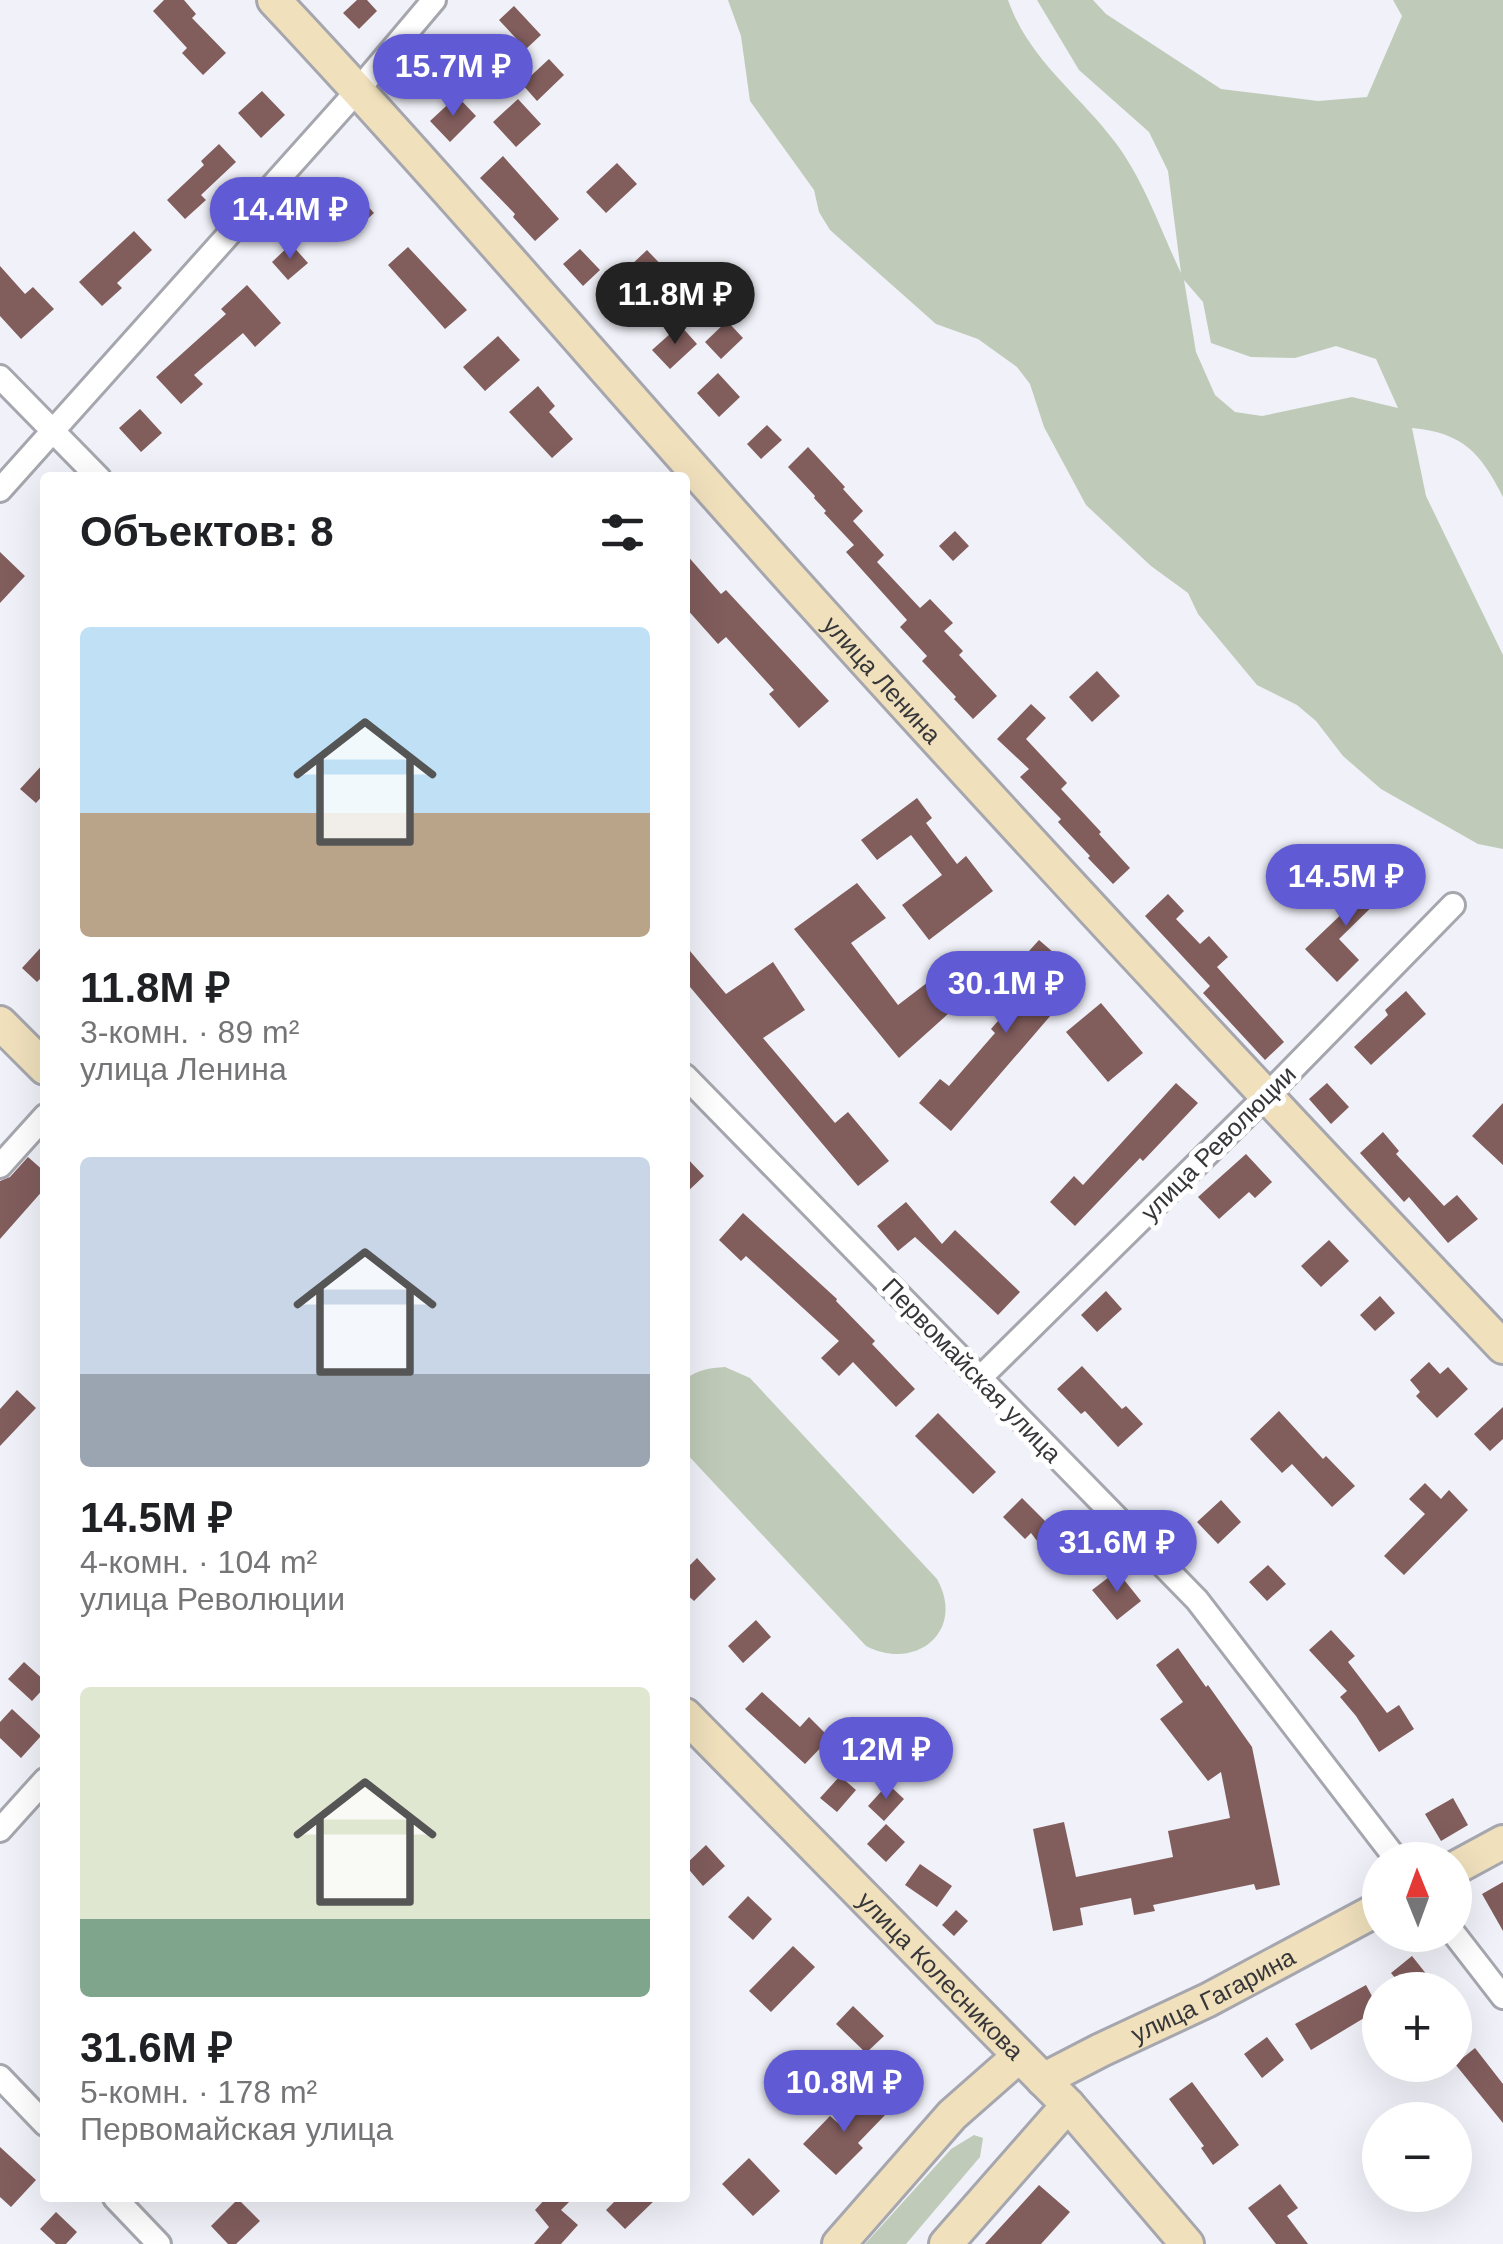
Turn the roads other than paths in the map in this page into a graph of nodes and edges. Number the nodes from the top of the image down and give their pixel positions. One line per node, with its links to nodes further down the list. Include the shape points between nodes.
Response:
1 (274, 0): 3 (street, улица Ленина)
2 (434, 0): 3 (street)
3 (358, 90): 5 (street); 12 (street, улица Ленина, via 812,603)
4 (0, 377): 5 (street)
5 (54, 431): 6 (street); 7 (street)
6 (93, 472)
7 (0, 490)
8 (1453, 905): 12 (street, улица Революции)
9 (0, 1022): 10 (street)
10 (40, 1063)
11 (690, 1081): 16 (street, Первомайская улица)
12 (1266, 1096): 15 (street, улица Ленина); 16 (street, улица Революции)
13 (40, 1122): 14 (street)
14 (0, 1166)
15 (1503, 1346)
16 (980, 1378): 20 (street, Первомайская улица, via 1197,1600)
17 (690, 1720): 26 (street, улица Колесникова)
18 (40, 1786): 19 (street)
19 (0, 1830)
20 (1383, 1842)
21 (1503, 1842): 22 (street)
22 (1472, 1859)
23 (1362, 1918): 28 (street, улица Гагарина)
24 (1468, 1952): 25 (street)
25 (1503, 1998)
26 (1020, 2056): 28 (street, улица Колесникова); 33 (street, via 952,2115)
27 (0, 2077): 30 (street)
28 (1043, 2080): 29 (street, улица Колесникова)
29 (1068, 2106): 34 (street); 35 (street, улица Колесникова)
30 (40, 2119)
31 (119, 2202): 32 (street)
32 (160, 2244)
33 (839, 2244)
34 (946, 2244)
35 (1187, 2244)

